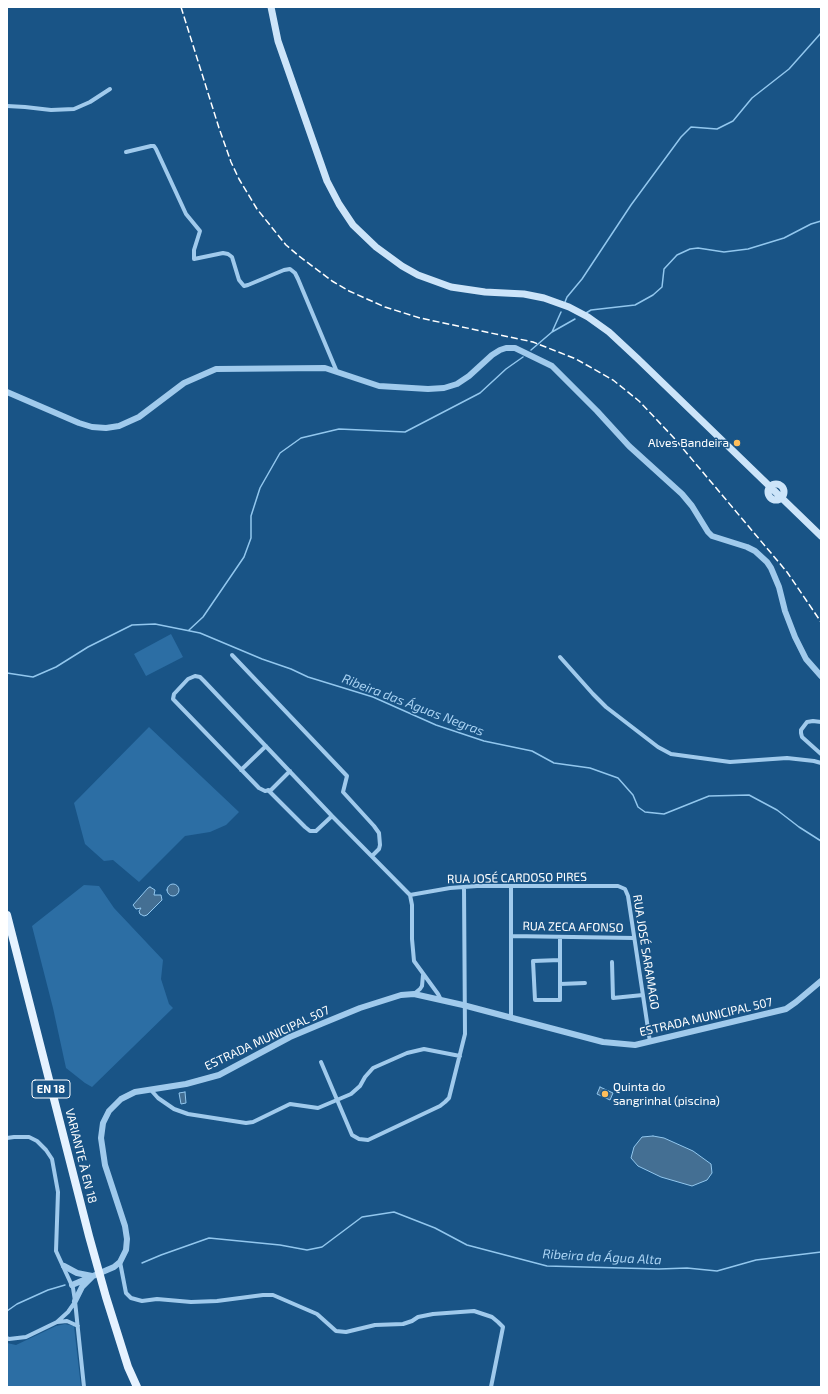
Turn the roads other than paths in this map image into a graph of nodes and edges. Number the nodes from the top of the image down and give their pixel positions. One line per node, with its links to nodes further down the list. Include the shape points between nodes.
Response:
1 (272, 7): 7 (main road, via 278,41 327,181 354,225 376,248 418,275 450,287 544,298 588,317 638,358)
2 (110, 89): 3 (street, via 74,109 51,110)
3 (7, 106)
4 (126, 152): 5 (street, via 151,146 156,149 186,214 200,231 194,259 228,254 232,257 239,280 244,286 284,270 290,269 295,273)
5 (337, 372): 6 (street, via 325,368 216,369 184,383 139,417 119,426 106,428 79,423); 12 (street, via 379,386 428,389 457,384 492,355 506,348 523,351 552,366 629,446 682,494 712,536 747,547 767,562 779,587 795,637 806,659)
6 (7, 392)
7 (770, 487): 8 (main road, via 768,492 771,499 776,501); 8 (main road, via 775,484 782,487)
8 (782, 498): 9 (main road)
9 (821, 536)
10 (232, 655): 21 (street, via 347,776 343,792 379,833 379,849)
11 (560, 657): 16 (street, via 606,707 658,748 671,754 730,762 787,758)
12 (821, 676)
13 (821, 722): 15 (street, via 808,722 801,733 802,737)
14 (266, 746): 17 (street); 17 (street, via 200,677 188,678 174,694 173,699); 18 (street)
15 (821, 754)
16 (821, 763)
17 (241, 770): 19 (street, via 259,788)
18 (290, 771): 19 (street); 20 (street)
19 (268, 790): 20 (street, via 310,831 316,830)
20 (332, 816): 21 (street)
21 (372, 856): 25 (street)
22 (464, 887): 23 (street, RUA JOSÉ CARDOSO PIRES); 25 (street, RUA JOSÉ CARDOSO PIRES); 39 (street)
23 (511, 887): 24 (street, RUA JOSÉ CARDOSO PIRES, via 618,886); 27 (street)
24 (625, 889): 29 (street, RUA JOSÉ SARAMAGO)
25 (410, 895): 32 (street, via 414,962)
26 (7, 915): 59 (main road, VARIANTE À EN 18 / EN 18, via 96,1264 128,1367)
27 (511, 936): 28 (street, RUA ZECA AFONSO); 40 (street)
28 (560, 937): 29 (street, RUA ZECA AFONSO); 30 (street)
29 (634, 938): 37 (street, RUA JOSÉ SARAMAGO)
30 (560, 960): 35 (street); 35 (street, via 533,961 535,1000 560,1000)
31 (612, 962): 37 (street, via 613,998)
32 (423, 975): 36 (street, via 422,986); 38 (street)
33 (821, 981): 41 (street, ESTRADA MUNICIPAL 507, via 786,1009)
34 (586, 983): 35 (street)
35 (560, 984)
36 (414, 994): 38 (street, ESTRADA MUNICIPAL 507); 44 (street, ESTRADA MUNICIPAL 507, via 402,994 382,1000 321,1024 290,1037 219,1075 186,1084)
37 (643, 995): 41 (street, RUA JOSÉ SARAMAGO)
38 (440, 1000): 39 (street, ESTRADA MUNICIPAL 507)
39 (465, 1006): 40 (street, ESTRADA MUNICIPAL 507); 42 (street, via 465,1034)
40 (510, 1018): 41 (street, ESTRADA MUNICIPAL 507, via 604,1042 635,1045)
41 (650, 1042)
42 (460, 1056): 45 (street, via 424,1049 407,1052 373,1068 356,1090); 45 (street, via 449,1098 445,1102 368,1140 352,1135)
43 (321, 1062): 45 (street)
44 (150, 1089): 45 (street, via 174,1109 188,1114 246,1123 290,1104 318,1108); 47 (street, ESTRADA MUNICIPAL 507, via 135,1092 122,1099 109,1111 103,1123 101,1138 104,1165 127,1239 126,1250)
45 (337, 1100)
46 (7, 1138): 48 (street, via 29,1137 37,1141 52,1159 58,1192 56,1251)
47 (120, 1262): 49 (street); 60 (street, via 126,1293 131,1298 142,1301 157,1299 191,1302 273,1295 317,1314 336,1331 346,1332 375,1325 403,1324 433,1314 474,1311 492,1318 503,1327)
48 (64, 1266): 49 (street, via 77,1273); 50 (street)
49 (92, 1276): 50 (street); 51 (street, via 82,1287)
50 (72, 1285): 51 (street)
51 (75, 1301): 52 (street); 53 (street)
52 (66, 1314): 53 (street); 55 (street)
53 (77, 1315): 54 (street); 56 (street)
54 (67, 1320): 55 (street); 56 (street)
55 (57, 1322): 57 (street, via 26,1337)
56 (78, 1326): 58 (street)
57 (7, 1338)
58 (84, 1387)
59 (137, 1387)
60 (490, 1387)

